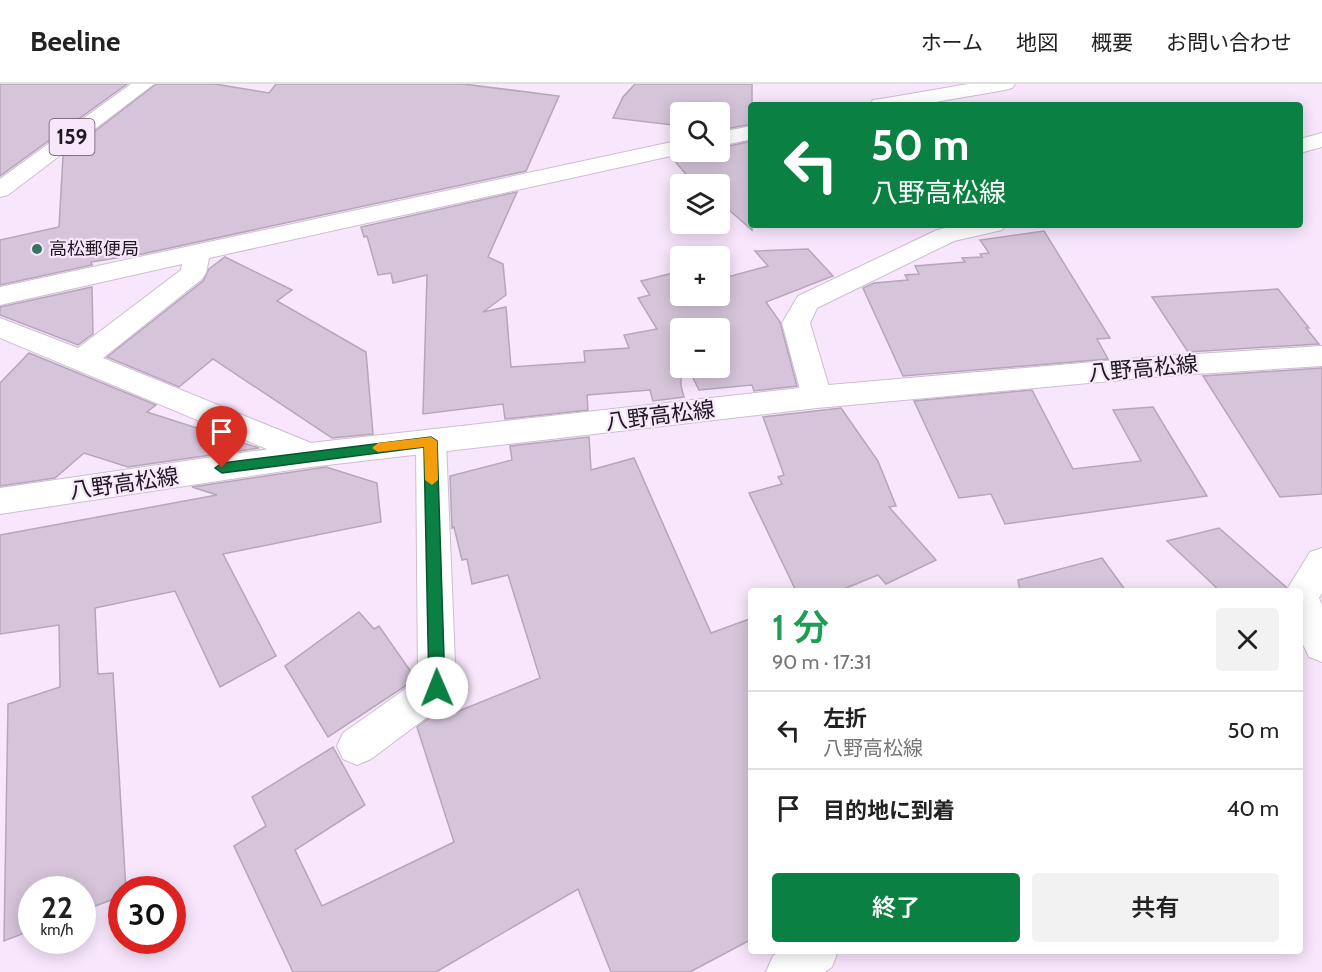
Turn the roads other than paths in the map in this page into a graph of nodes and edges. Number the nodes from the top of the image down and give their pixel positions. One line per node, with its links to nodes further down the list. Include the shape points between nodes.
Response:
1 (144, 84): 9 (main road, 159)
2 (1005, 84): 3 (main road)
3 (899, 102)
4 (748, 133): 5 (main road)
5 (730, 137)
6 (1322, 140): 7 (main road)
7 (1303, 145)
8 (670, 149): 11 (main road)
9 (0, 190)
10 (979, 228): 16 (main road, via 946,235 807,302 796,323)
11 (198, 253): 12 (main road); 15 (main road, via 193,273)
12 (0, 296)
13 (0, 327): 15 (main road)
14 (1322, 356): 16 (main road, 八野高松線)
15 (82, 360): 18 (main road)
16 (817, 397): 17 (main road, 八野高松線)
17 (431, 441): 18 (main road, 八野高松線); 24 (main road, via 437,688)
18 (310, 455): 19 (main road, 八野高松線)
19 (0, 501)
20 (1322, 562): 21 (main road)
21 (1303, 594)
22 (1303, 602): 23 (main road)
23 (1322, 646)
24 (357, 746)
25 (812, 954): 26 (main road)
26 (789, 972)

